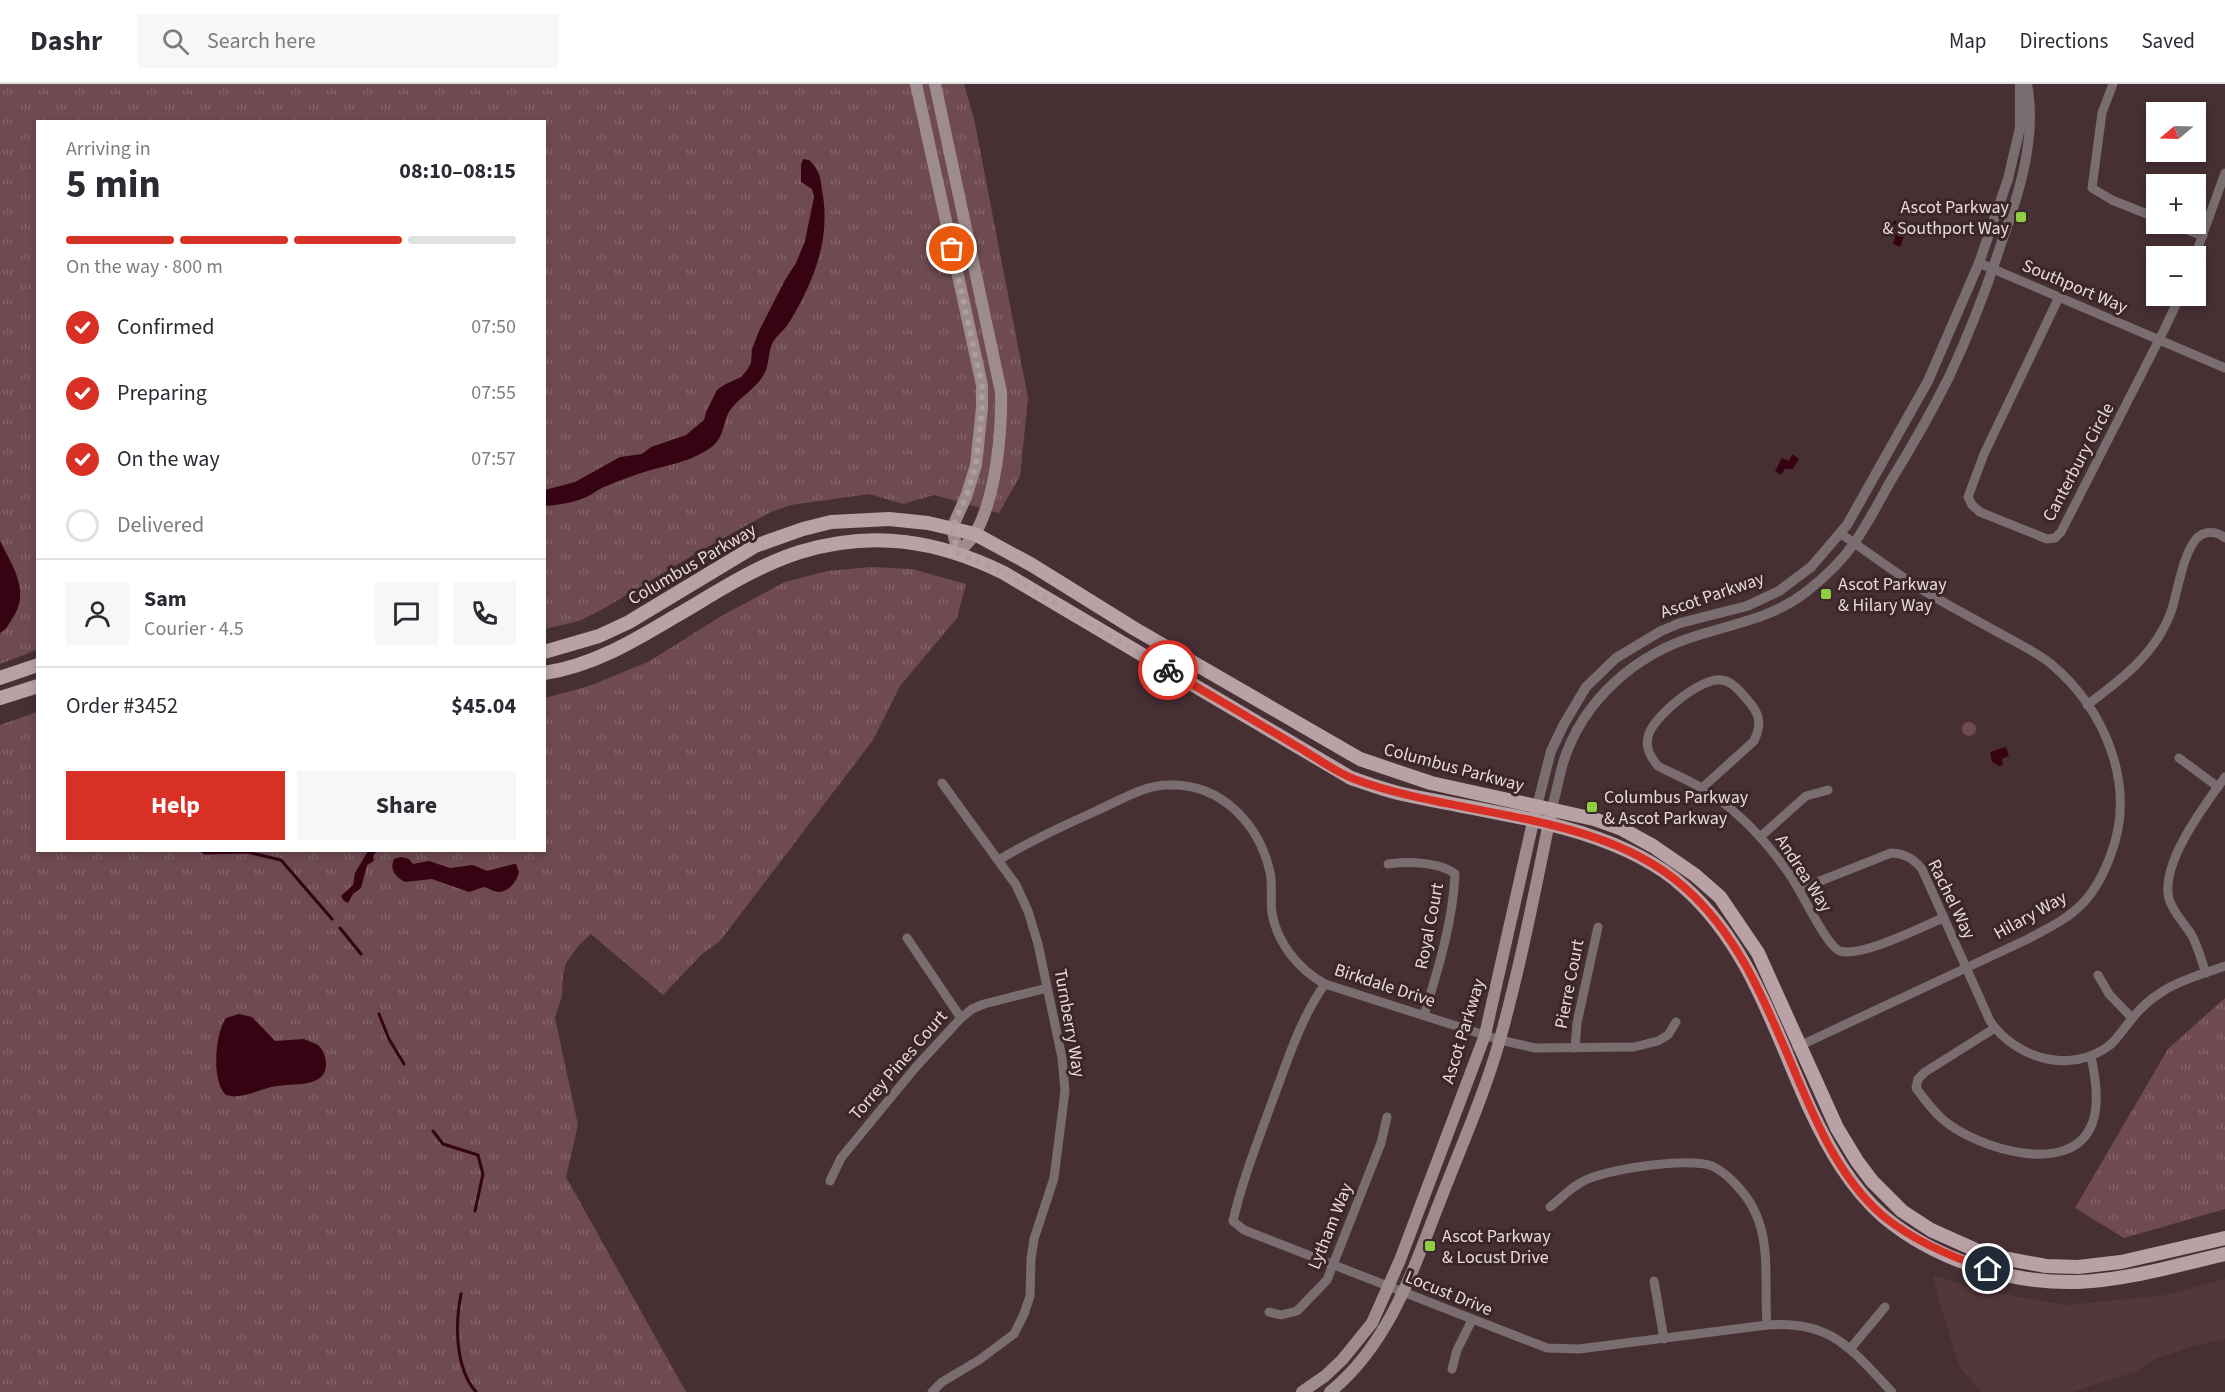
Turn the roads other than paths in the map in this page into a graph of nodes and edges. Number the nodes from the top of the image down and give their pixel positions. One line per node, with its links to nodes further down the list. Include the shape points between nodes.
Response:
1 (916, 84): 17 (main road, via 982,385 976,465)
2 (935, 84): 18 (main road, via 1001,392 997,457)
3 (2020, 84): 11 (street, Ascot Parkway, via 2020,128 2011,169)
4 (2027, 84): 12 (street, Ascot Parkway, via 2029,135 2023,172)
5 (2113, 84): 7 (street, via 2102,113 2092,188)
6 (2225, 173): 9 (street)
7 (2146, 214)
8 (2198, 234): 9 (street)
9 (2203, 236): 10 (street)
10 (2199, 246)
11 (1979, 263): 12 (street, Southport Way); 19 (street, Ascot Parkway, via 1928,381)
12 (1993, 269): 13 (street, Southport Way); 21 (street, Ascot Parkway, via 1949,376)
13 (2059, 297): 15 (street, Southport Way); 15 (street, Canterbury Circle, via 1984,454 1968,497 1980,512 2047,539 2055,538)
14 (2175, 306): 15 (street)
15 (2160, 340): 16 (street, Southport Way)
16 (2225, 368)
17 (952, 528): 18 (main road, Columbus Parkway); 22 (main road); 23 (main road, Columbus Parkway, via 889,519 831,522 803,529 755,546 629,622 599,636)
18 (975, 534): 22 (main road); 36 (main road, Columbus Parkway, via 1360,759 1431,783)
19 (1841, 534): 21 (street, Hilary Way); 36 (street, Ascot Parkway, via 1811,567 1779,591 1747,606 1680,623 1616,658 1586,687 1564,724 1548,761)
20 (2225, 538): 29 (street, via 2210,532 2198,537 2188,554 2160,638 2123,677)
21 (1854, 543): 29 (street, Hilary Way, via 1929,594 2042,658); 37 (street, Ascot Parkway, via 1825,576 1786,606 1752,621 1677,642 1628,670 1604,693 1576,733 1563,762)
22 (958, 553): 25 (main road, Columbus Parkway, via 883,540 851,541 799,552 750,574 603,656); 38 (main road, Columbus Parkway, via 1004,573 1351,778 1395,792)
23 (546, 651)
24 (36, 666): 26 (main road)
25 (546, 672)
26 (0, 678)
27 (36, 687): 28 (main road)
28 (0, 698)
29 (2087, 705): 47 (street, Hilary Way, via 2113,758 2120,788 2118,836 2104,873 2081,905 2060,921)
30 (2179, 758): 33 (street)
31 (2225, 777): 33 (street)
32 (942, 783): 41 (street, Turnberry Way)
33 (2218, 787): 49 (street, via 2176,855 2168,891 2172,907 2196,944)
34 (1702, 788): 34 (street, Andrea Way, via 1754,741 1758,732 1759,717 1755,710 1734,685 1722,680 1712,680 1692,690 1654,723 1647,740 1649,753 1658,766); 40 (street, Andrea Way)
35 (1828, 790): 40 (street, via 1806,796)
36 (1537, 807): 37 (main road, Columbus Parkway); 38 (main road, Ascot Parkway)
37 (1552, 808): 39 (main road, Ascot Parkway); 60 (main road, Columbus Parkway, via 1622,829 1653,846 1720,897 1758,953)
38 (1533, 821): 39 (main road, Columbus Parkway); 58 (main road, Ascot Parkway)
39 (1548, 826): 59 (main road, Ascot Parkway); 62 (main road, Columbus Parkway, via 1619,846 1682,885 1736,947)
40 (1760, 837): 43 (street, Andrea Way)
41 (999, 860): 51 (street, Birkdale Drive, via 1025,844 1152,787 1203,790 1239,812 1253,828 1270,874 1272,914 1280,937 1303,969); 52 (street, Turnberry Way, via 1028,911)
42 (1388, 864): 53 (street, Royal Court, via 1418,863 1455,874 1438,970)
43 (1800, 890): 44 (street, Andrea Way, via 1829,943 1839,951 1870,948); 44 (street, Rachel Way, via 1878,857 1899,853 1922,869)
44 (1943, 918): 47 (street, Rachel Way)
45 (1598, 927): 61 (street, Pierre Court)
46 (907, 938): 54 (street)
47 (1966, 966): 57 (street, Rachel Way); 60 (street, Hilary Way)
48 (2225, 966): 49 (street)
49 (2206, 973): 55 (street, via 2166,989)
50 (2098, 975): 55 (street, via 2109,994)
51 (1325, 984): 53 (street, Birkdale Drive); 69 (street, Locust Drive, via 1297,1035 1248,1168 1233,1221 1244,1230)
52 (1047, 988): 54 (street, Torrey Pines Court, via 984,1004); 80 (street, Turnberry Way, via 1065,1091 1054,1178 1031,1256 1030,1296 1014,1334)
53 (1424, 1015): 58 (street, Birkdale Drive)
54 (962, 1018): 65 (street, Torrey Pines Court, via 840,1158)
55 (2132, 1018): 63 (street, via 2113,1043)
56 (1676, 1022): 61 (street, Birkdale Drive, via 1668,1035 1647,1045)
57 (1995, 1028): 63 (street, Rachel Way, via 2016,1048 2041,1058 2070,1060); 63 (street, via 1925,1072 1916,1088 1944,1121 1996,1148 2050,1154 2063,1151 2084,1137 2092,1124 2095,1106)
58 (1485, 1035): 59 (street, Birkdale Drive); 71 (main road, Ascot Parkway)
59 (1500, 1040): 61 (street, Birkdale Drive, via 1535,1048); 72 (main road, Ascot Parkway)
60 (1801, 1045): 62 (street, Hilary Way); 67 (main road, Columbus Parkway, via 1837,1128 1872,1181 1902,1211 1956,1242 2003,1258 2078,1267 2121,1262)
61 (1575, 1048)
62 (1786, 1052): 68 (main road, Columbus Parkway, via 1811,1112 1846,1175 1882,1215 1953,1258 2005,1275 2078,1282 2129,1276)
63 (2091, 1056)
64 (1387, 1117): 69 (street, Lytham Way, via 1381,1143)
65 (830, 1181)
66 (1550, 1207): 76 (street, via 1583,1181 1607,1173 1687,1162 1712,1166 1733,1182 1756,1212 1763,1238)
67 (2225, 1238)
68 (2225, 1254)
69 (1334, 1264): 71 (street, Locust Drive); 74 (street, Lytham Way, via 1327,1280 1297,1311 1281,1315)
70 (1654, 1281): 77 (street)
71 (1389, 1286): 72 (street, Locust Drive); 81 (main road, Ascot Parkway, via 1372,1323 1356,1343 1325,1376)
72 (1404, 1292): 75 (street, Locust Drive); 82 (main road, Ascot Parkway, via 1374,1344)
73 (1885, 1307): 78 (street)
74 (1269, 1312)
75 (1472, 1320): 77 (street, Locust Drive, via 1547,1348 1579,1349); 79 (street)
76 (1767, 1325): 77 (street, Locust Drive); 78 (street, Locust Drive, via 1804,1325 1838,1339)
77 (1664, 1339)
78 (1850, 1349): 83 (street, Locust Drive)
79 (1452, 1369)
80 (932, 1392)
81 (1302, 1392)
82 (1330, 1392)
83 (1892, 1392)

